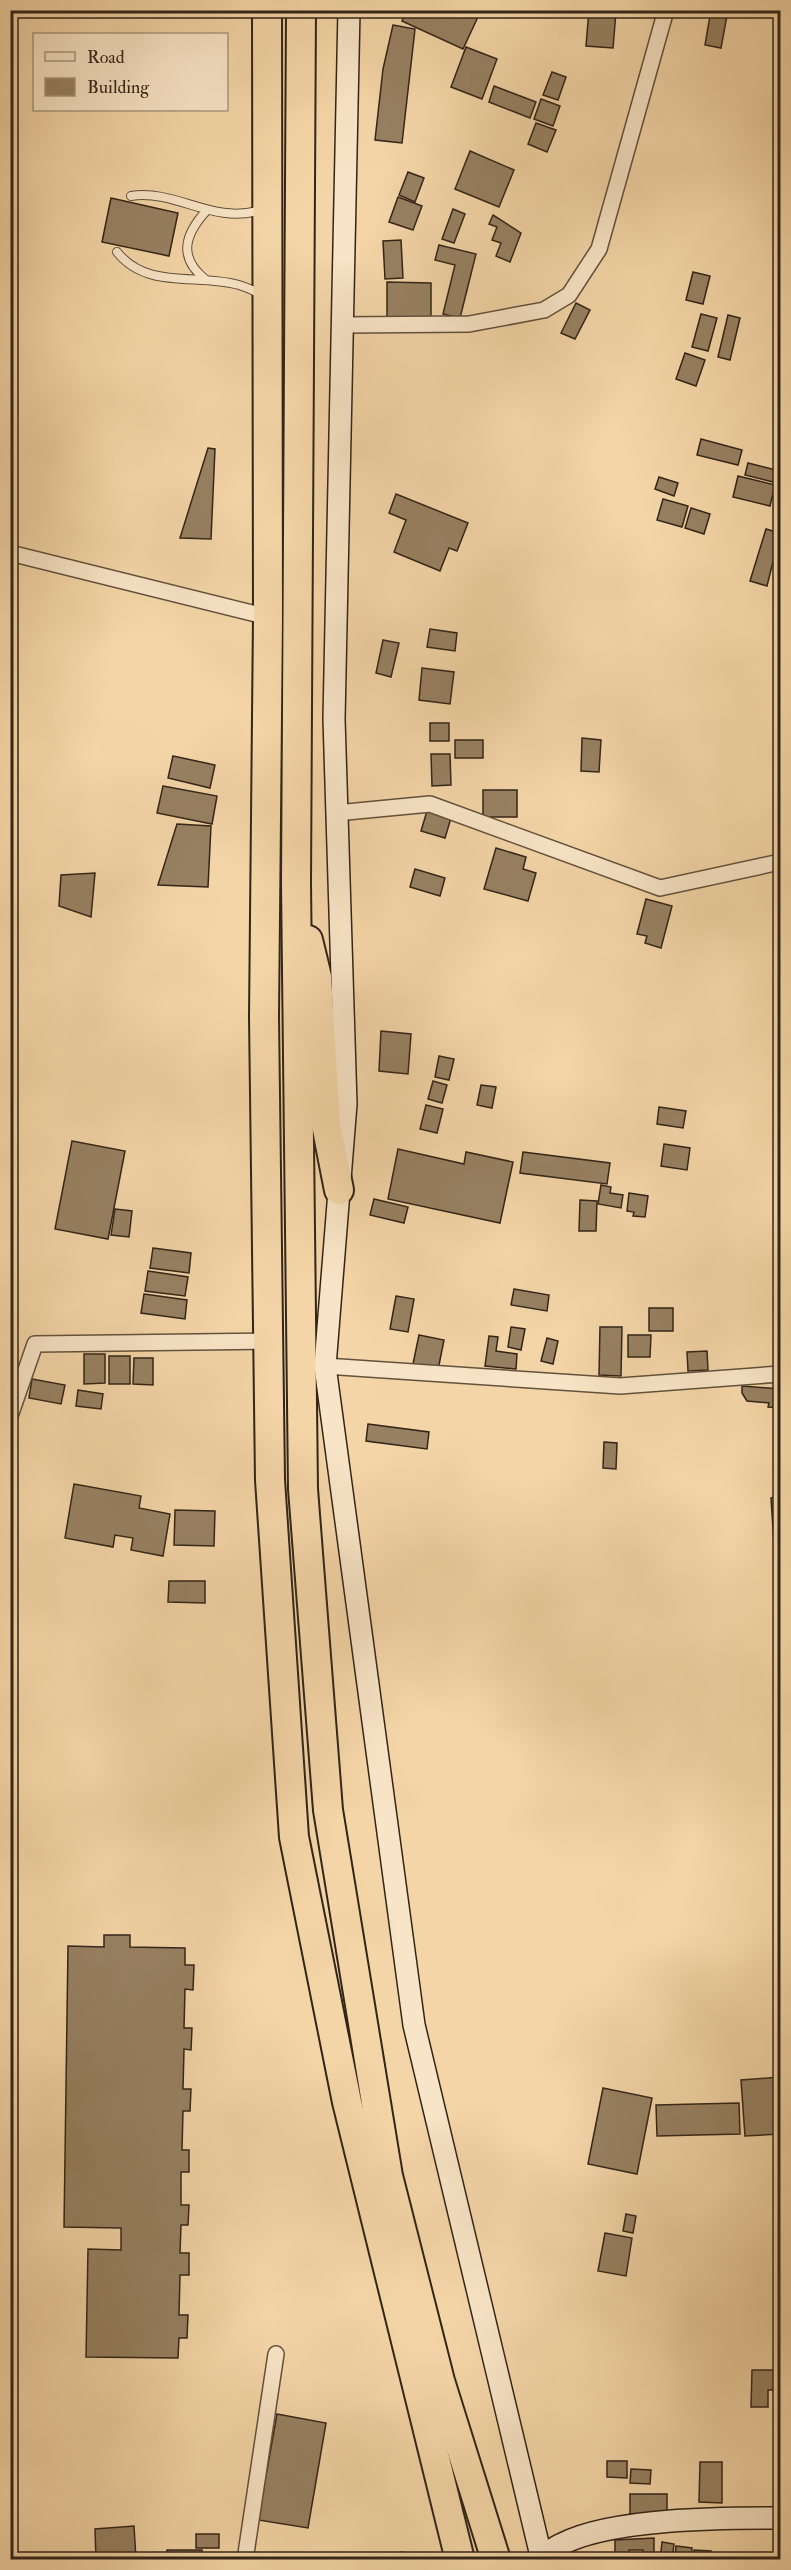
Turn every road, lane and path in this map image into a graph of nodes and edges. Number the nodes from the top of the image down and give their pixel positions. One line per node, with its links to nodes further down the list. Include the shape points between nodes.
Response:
1 (267, 10): 8 (highway)
2 (301, 10): 6 (highway)
3 (308, 10): 6 (highway)
4 (349, 10): 13 (street)
5 (666, 10): 13 (street, via 598,249 569,295 544,310 469,324)
6 (301, 65): 18 (highway)
7 (131, 196): 9 (lane, via 148,194)
8 (267, 208): 9 (lane, via 236,216); 12 (highway)
9 (207, 210): 11 (lane, via 190,232 186,250 192,269)
10 (117, 252): 11 (lane, via 126,263 152,277)
11 (207, 280): 12 (lane, via 239,285)
12 (268, 297): 15 (highway)
13 (342, 325): 16 (street, via 334,719)
14 (10, 553): 15 (street)
15 (268, 617): 20 (highway, via 264,1017)
16 (336, 813): 17 (street, via 430,804 660,888); 19 (street, via 346,1104)
17 (780, 862)
18 (296, 883): 19 (highway, via 317,977 326,1124); 28 (highway, via 303,1489 328,1810 388,2176 440,2381)
19 (339, 1190): 21 (street)
20 (268, 1341): 23 (street, via 36,1344); 27 (highway, via 270,1480 294,1837 347,2102)
21 (325, 1366): 22 (street, via 620,1386); 29 (street, via 414,2025)
22 (780, 1374)
23 (10, 1416)
24 (276, 2354): 26 (street)
25 (780, 2518): 29 (street, via 621,2528 560,2544)
26 (245, 2559)
27 (460, 2559)
28 (496, 2559)
29 (541, 2559)

